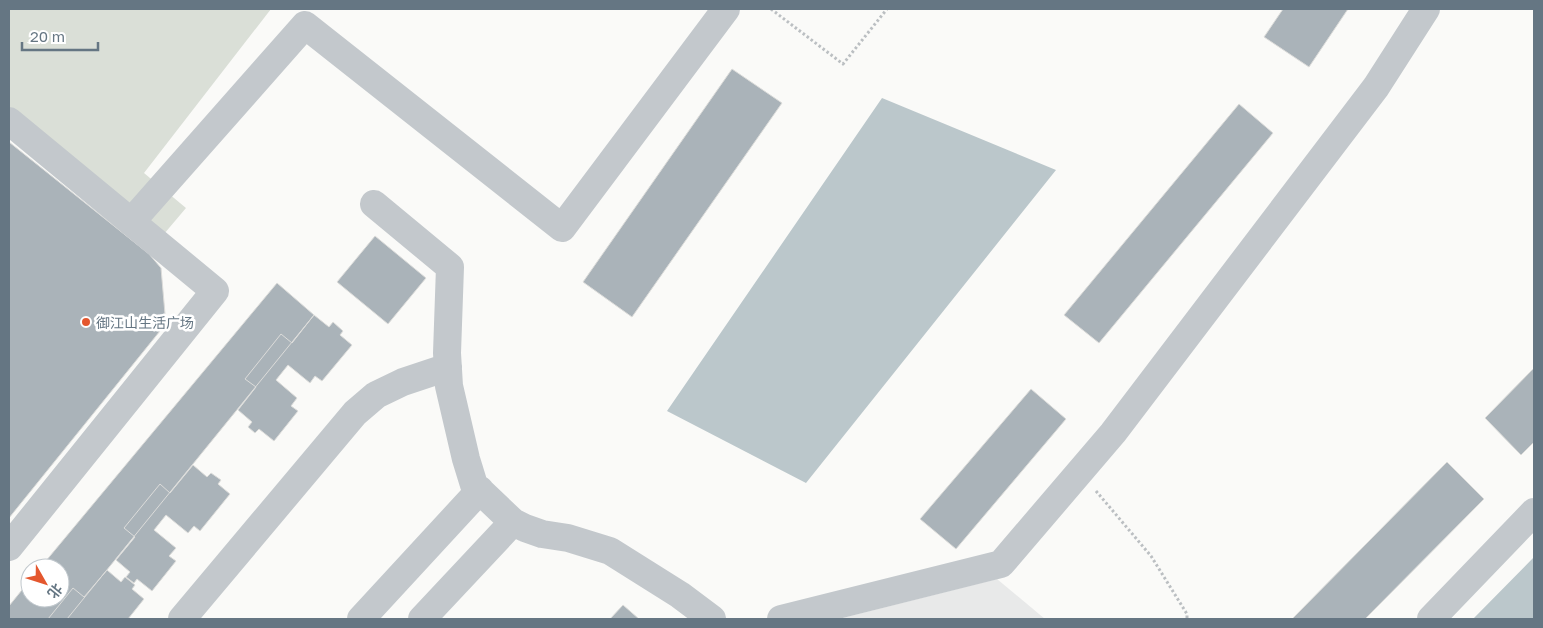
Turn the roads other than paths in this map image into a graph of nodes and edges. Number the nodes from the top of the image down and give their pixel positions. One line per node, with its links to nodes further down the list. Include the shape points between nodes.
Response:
1 (726, 9): 5 (lane, via 562,228 305,25)
2 (1426, 9): 15 (lane, via 1376,87 1113,433 1001,564)
3 (9, 121): 5 (lane)
4 (374, 204): 6 (lane, via 450,267)
5 (131, 222): 10 (lane, via 215,292)
6 (448, 367): 7 (lane, via 449,386 466,459 474,485); 11 (lane, via 376,395 355,413)
7 (480, 490): 9 (lane); 12 (lane)
8 (1534, 512): 16 (lane)
9 (513, 522): 13 (lane); 14 (lane, via 542,534 610,551)
10 (9, 547)
11 (182, 619)
12 (361, 619)
13 (422, 619)
14 (712, 619)
15 (781, 619)
16 (1431, 619)

